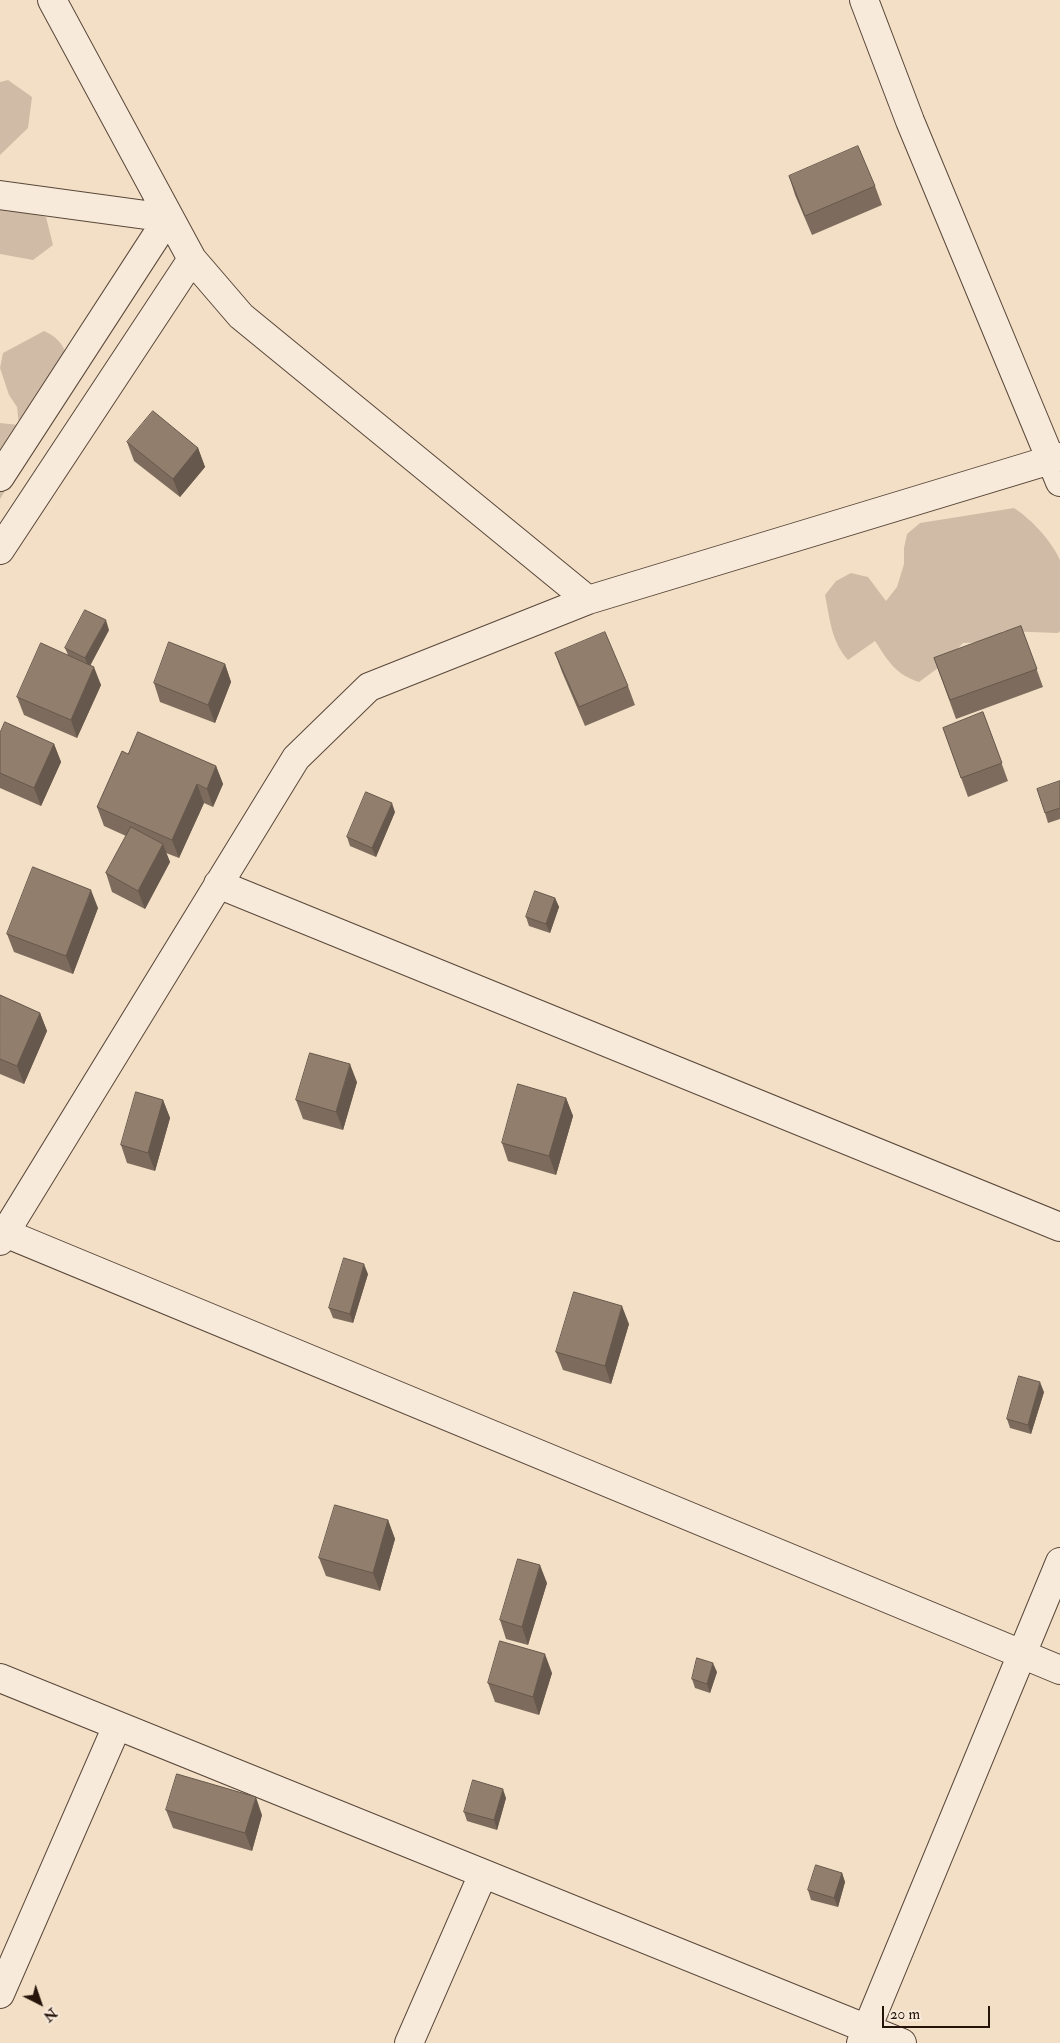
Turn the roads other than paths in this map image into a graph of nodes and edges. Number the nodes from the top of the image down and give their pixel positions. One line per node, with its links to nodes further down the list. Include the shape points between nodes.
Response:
1 (52, 0): 4 (street)
2 (864, 0): 6 (street, via 910,122)
3 (0, 196): 4 (street)
4 (168, 218): 5 (street); 7 (street)
5 (192, 259): 8 (street); 9 (street, via 241,316)
6 (1057, 466): 9 (street)
7 (0, 477)
8 (0, 550)
9 (588, 600): 10 (street, via 369,687 296,758)
10 (218, 884): 11 (street); 12 (street)
11 (1060, 1227)
12 (3, 1237): 14 (street)
13 (1060, 1562): 14 (street)
14 (1022, 1654): 15 (street); 20 (street)
15 (1060, 1670)
16 (0, 1678): 17 (street)
17 (117, 1726): 18 (street); 19 (street)
18 (483, 1874): 20 (street); 21 (street)
19 (0, 1994)
20 (864, 2035): 22 (street)
21 (409, 2043)
22 (902, 2043)

